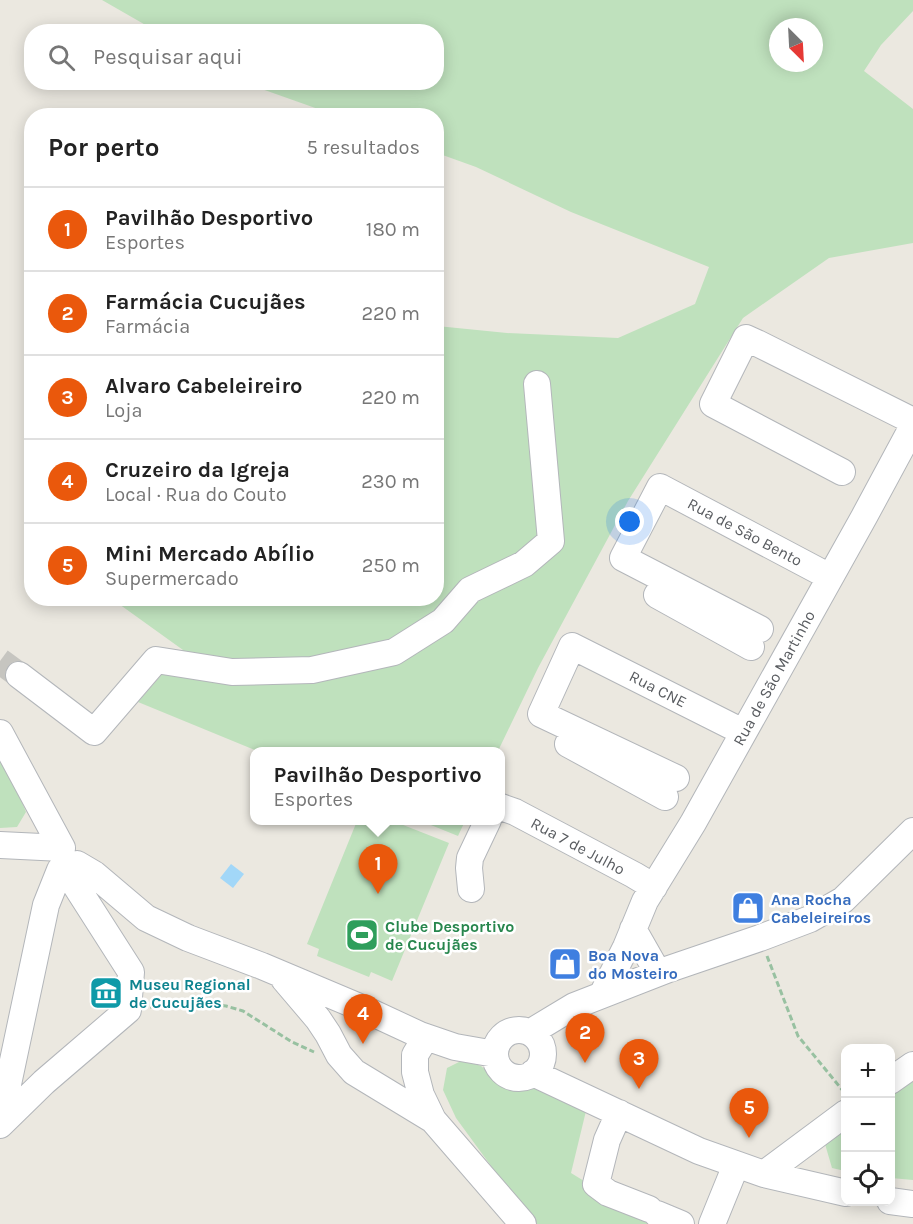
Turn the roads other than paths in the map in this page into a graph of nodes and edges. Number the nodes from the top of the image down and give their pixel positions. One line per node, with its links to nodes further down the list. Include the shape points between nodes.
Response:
1 (537, 384): 6 (street, via 551,541 524,564 470,590 443,621 394,652 312,670 232,672 156,660 94,732)
2 (913, 423): 3 (street, via 746,338 713,404); 4 (street, Rua de São Martinho)
3 (842, 472)
4 (830, 578): 5 (street, Rua de São Bento, via 660,487 616,573); 7 (street, Rua de São Martinho)
5 (756, 639)
6 (19, 675)
7 (743, 732): 9 (street, Rua CNE, via 572,646 541,714); 15 (street, Rua de São Martinho)
8 (0, 733): 14 (street)
9 (670, 788)
10 (505, 808): 15 (street, Rua 7 de Julho)
11 (486, 825): 16 (street, via 470,858)
12 (913, 831): 18 (street, via 843,900 810,919)
13 (0, 845): 14 (street)
14 (69, 867): 19 (street, via 94,874 146,918); 27 (street, via 46,905); 31 (street, via 131,972 129,1010)
15 (654, 887): 17 (street, Rua de São Martinho)
16 (471, 889)
17 (633, 929): 18 (street); 20 (street, Rua de São Martinho)
18 (658, 973): 20 (street)
19 (280, 974): 22 (street); 30 (street, via 318,1019 339,1056 354,1072)
20 (602, 995): 21 (street, via 573,1006)
21 (531, 1032): 23 (street, via 507,1033 500,1038); 25 (street, via 542,1044 543,1052)
22 (426, 1037): 23 (street); 30 (street, via 416,1055 415,1072)
23 (495, 1054): 25 (street, via 496,1062 508,1075 525,1077)
24 (913, 1065): 26 (street)
25 (533, 1073): 28 (street)
26 (895, 1078)
27 (0, 1113)
28 (620, 1113): 32 (street); 38 (street, via 607,1140 596,1184 608,1193)
29 (841, 1117): 33 (street)
30 (433, 1120): 37 (street)
31 (0, 1125)
32 (736, 1165): 33 (street); 39 (street)
33 (764, 1174): 34 (street)
34 (841, 1192)
35 (895, 1202): 36 (street)
36 (913, 1204)
37 (523, 1224)
38 (681, 1224)
39 (712, 1224)

